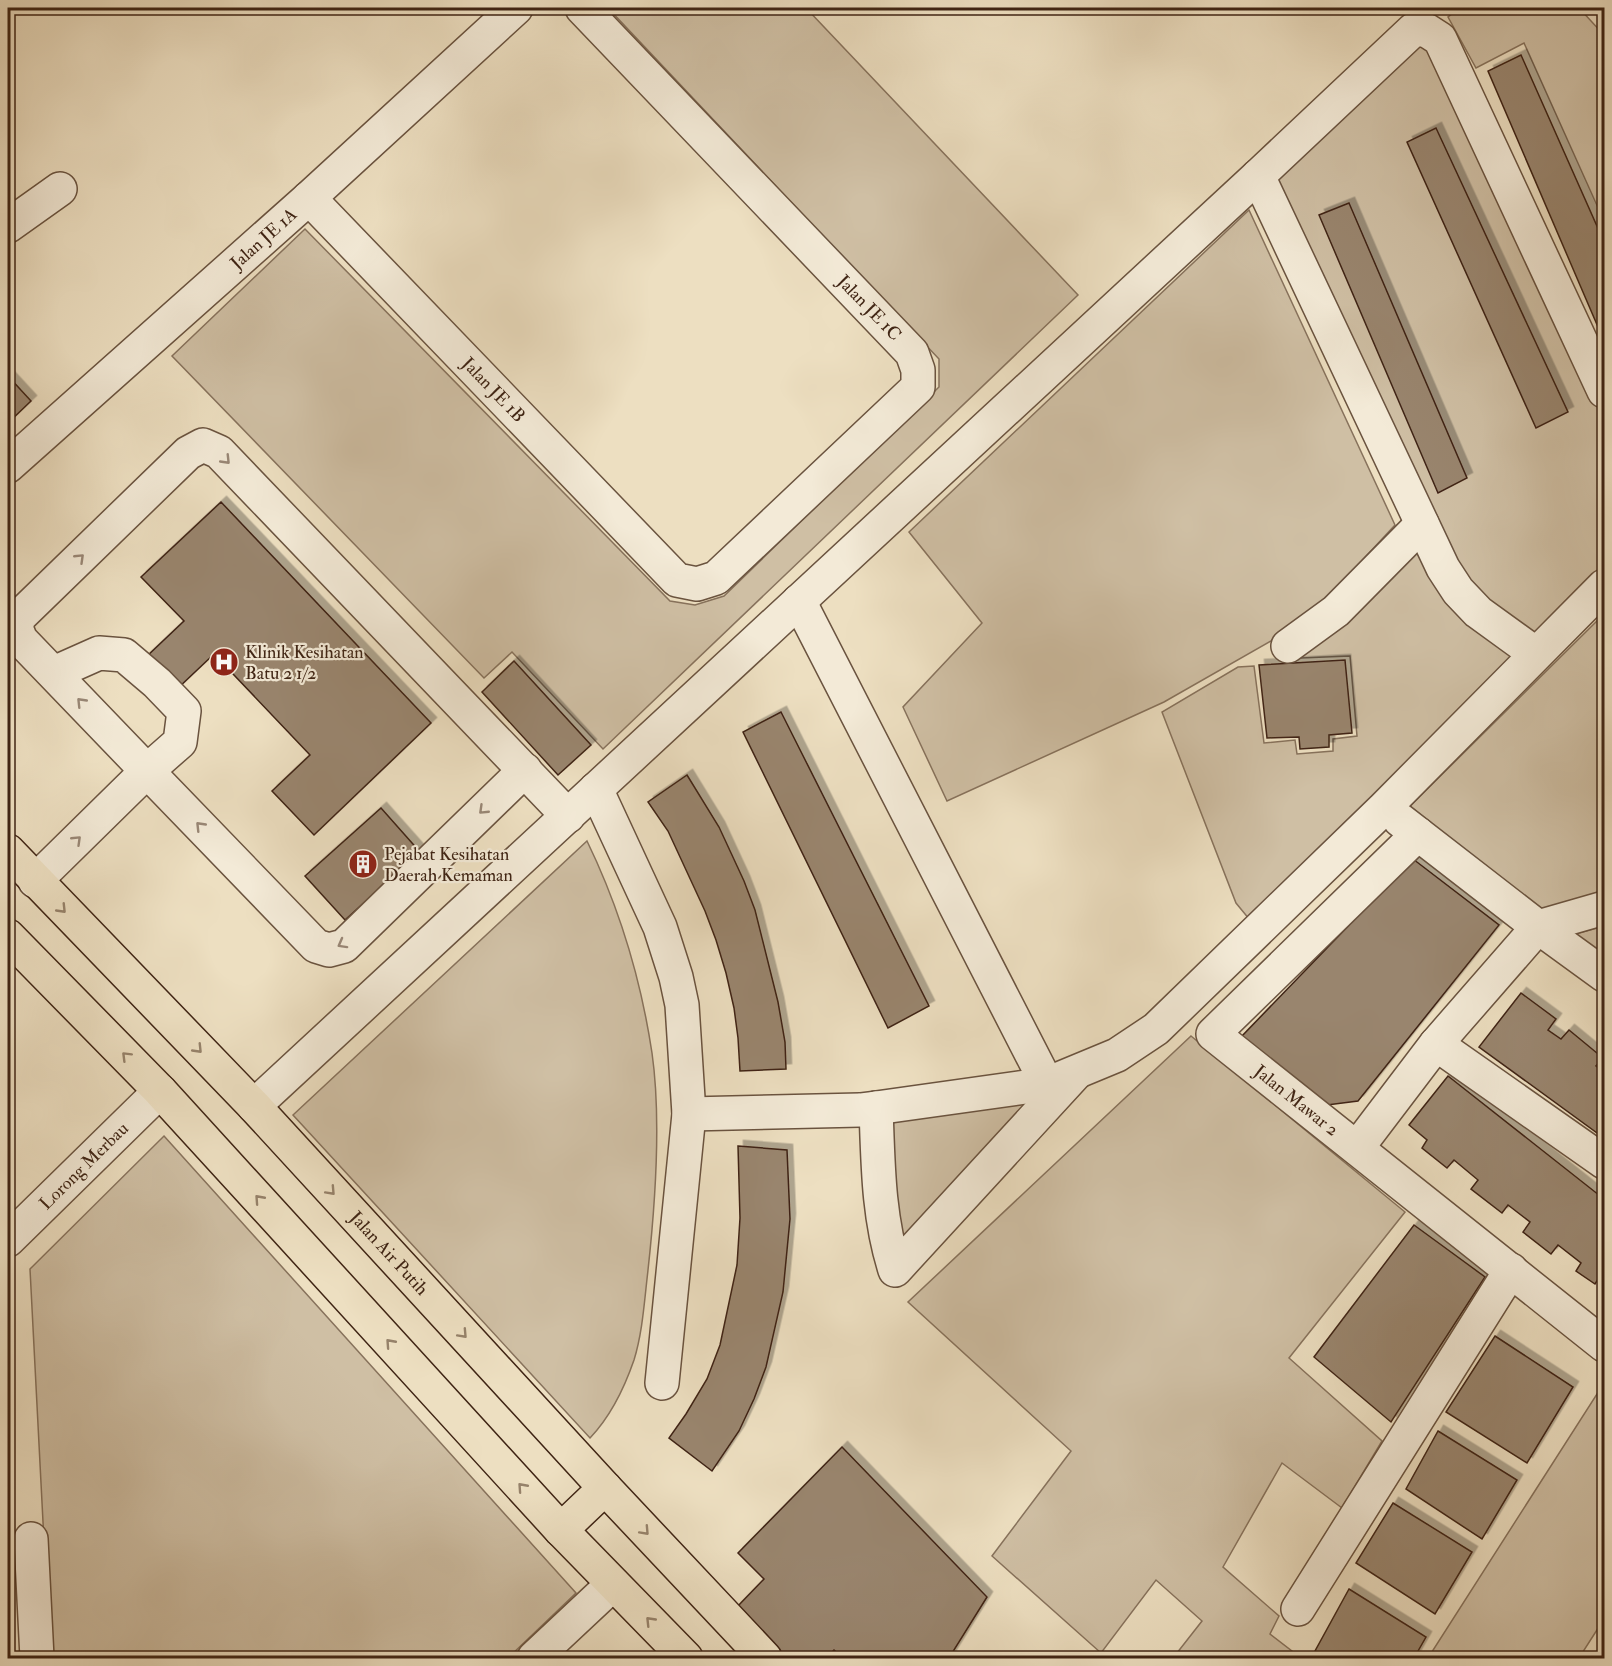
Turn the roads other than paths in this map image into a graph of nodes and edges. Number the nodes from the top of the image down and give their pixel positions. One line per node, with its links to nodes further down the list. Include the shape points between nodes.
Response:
1 (516, 8): 5 (street, Jalan JE 1A)
2 (582, 8): 10 (street, Jalan JE 1C, via 912,353 918,370 918,387 716,578 697,584)
3 (1258, 176): 7 (street, via 1413,30 1426,30 1440,39); 9 (street); 12 (street)
4 (60, 189): 6 (street)
5 (309, 198): 8 (street, Jalan JE 1A); 10 (street, Jalan JE 1B)
6 (8, 226)
7 (1605, 391)
8 (8, 466)
9 (1422, 524): 13 (street, via 1336,611); 14 (street, via 1458,591 1478,612)
10 (677, 580)
11 (1605, 586): 14 (street)
12 (799, 601): 18 (street); 30 (street)
13 (1288, 646)
14 (1536, 654): 19 (street)
15 (54, 673): 16 (street, one-way to 16, via 21,640 16,628 19,617 188,453 203,445 219,452); 17 (street, one-way to 15); 17 (street, via 99,653 124,655 184,711 180,742)
16 (525, 770): 17 (street, one-way to 17, via 344,946 329,950 316,946); 20 (street)
17 (147, 771): 23 (street, one-way to 17)
18 (596, 789): 20 (street); 34 (street, via 660,927 676,977 682,1005)
19 (1384, 808): 21 (street); 29 (street, via 1156,1029 1117,1055)
20 (568, 816): 32 (street)
21 (1418, 834): 25 (street); 35 (street, Jalan Mawar 2, via 1213,1034)
22 (8, 851): 23 (main road, Jalan Air Putih)
23 (35, 881): 32 (main road, Jalan Air Putih, one-way to 32)
24 (1605, 908): 25 (street)
25 (1538, 927): 27 (street); 28 (street)
26 (8, 936): 31 (main road, one-way to 26)
27 (1605, 975)
28 (1436, 1044): 35 (street); 36 (street)
29 (1078, 1071): 30 (street); 33 (street, via 895,1270 880,1201)
30 (1047, 1084): 33 (street)
31 (160, 1091): 37 (street, Lorong Merbau); 42 (main road, one-way to 31)
32 (254, 1106): 41 (main road, Jalan Air Putih, one-way to 41)
33 (876, 1108): 34 (street)
34 (689, 1114): 40 (street)
35 (1357, 1148): 38 (street, Jalan Mawar 2)
36 (1605, 1162)
37 (8, 1240)
38 (1510, 1270): 39 (street, Jalan Mawar 2); 45 (street)
39 (1605, 1345)
40 (662, 1383)
41 (605, 1488): 42 (main road); 49 (main road, Jalan Air Putih, one-way to 49)
42 (561, 1530): 44 (main road)
43 (31, 1539): 46 (street)
44 (613, 1584): 47 (street); 48 (main road, one-way to 44)
45 (1298, 1609)
46 (38, 1659)
47 (534, 1659)
48 (686, 1659)
49 (765, 1659)

